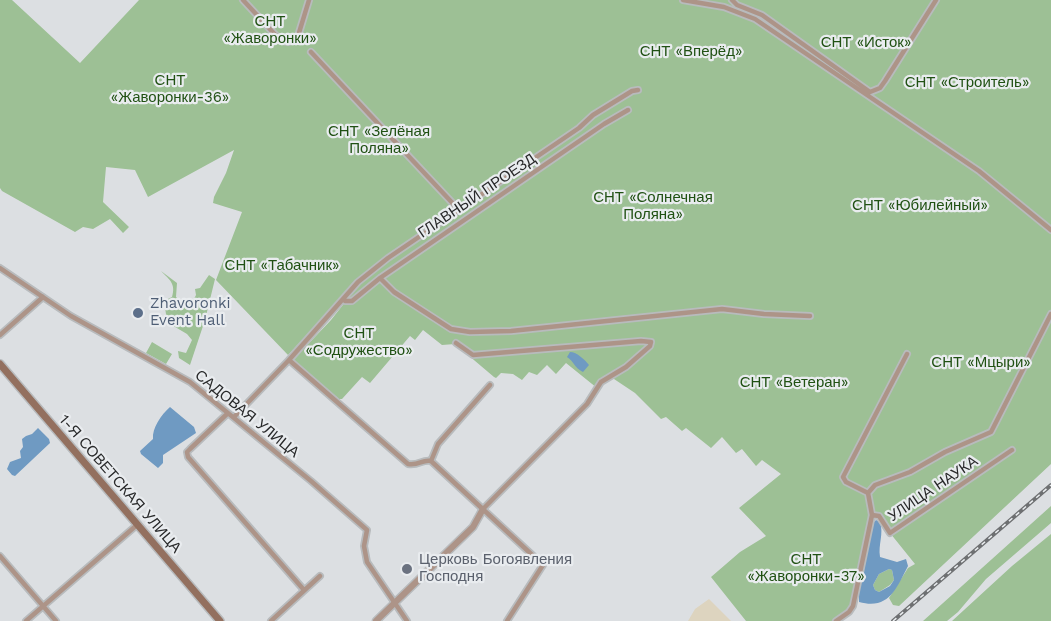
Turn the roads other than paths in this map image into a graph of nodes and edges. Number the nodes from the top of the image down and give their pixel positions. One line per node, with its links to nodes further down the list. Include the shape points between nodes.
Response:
1 (243, 0): 2 (street, via 281,41 289,42 298,36)
2 (309, 0)
3 (683, 0): 4 (street)
4 (688, 0): 11 (street, via 724,7 755,19 979,171)
5 (732, 0): 6 (street, via 762,15 870,92 880,88)
6 (936, 0)
7 (311, 52): 10 (street)
8 (638, 90): 10 (street, via 593,115)
9 (628, 110): 13 (street, ГЛАВНЫЙ ПРОЕЗД)
10 (459, 210): 15 (street, via 366,275)
11 (1051, 230)
12 (0, 268): 14 (street, САДОВАЯ УЛИЦА)
13 (380, 278): 15 (street, ГЛАВНЫЙ ПРОЕЗД, via 352,302); 17 (street, via 394,292 451,329 470,332 722,309)
14 (44, 297): 18 (street); 24 (street, САДОВАЯ УЛИЦА, via 189,382)
15 (343, 299): 21 (street)
16 (1051, 314): 28 (street, via 991,432 876,485)
17 (810, 316)
18 (0, 335)
19 (456, 344): 29 (street, via 473,355 650,341 650,346 626,367 601,382 591,399)
20 (907, 354): 28 (street, via 843,477)
21 (289, 360): 25 (street); 27 (street, via 408,464 416,466)
22 (0, 364): 31 (main road, 1-Я СОВЕТСКАЯ УЛИЦА)
23 (490, 385): 27 (street, via 438,444)
24 (227, 414): 25 (street, САДОВАЯ УЛИЦА); 34 (street, via 187,452 188,457)
25 (234, 417): 35 (street, САДОВАЯ УЛИЦА, via 367,530 367,562)
26 (1012, 450): 30 (street, УЛИЦА НАУКА, via 890,533 879,516)
27 (431, 460): 29 (street)
28 (868, 493): 30 (street)
29 (483, 509): 35 (street, via 474,527); 43 (street, via 543,565)
30 (872, 515): 44 (street, via 853,606)
31 (138, 524): 36 (street); 39 (main road, 1-Я СОВЕТСКАЯ УЛИЦА)
32 (0, 556): 36 (street)
33 (320, 576): 34 (street)
34 (304, 590): 40 (street)
35 (395, 605): 41 (street); 42 (street, САДОВАЯ УЛИЦА)
36 (44, 606): 37 (street); 38 (street)
37 (26, 621)
38 (56, 621)
39 (220, 621)
40 (270, 621)
41 (376, 621)
42 (407, 621)
43 (507, 621)
44 (836, 621)

